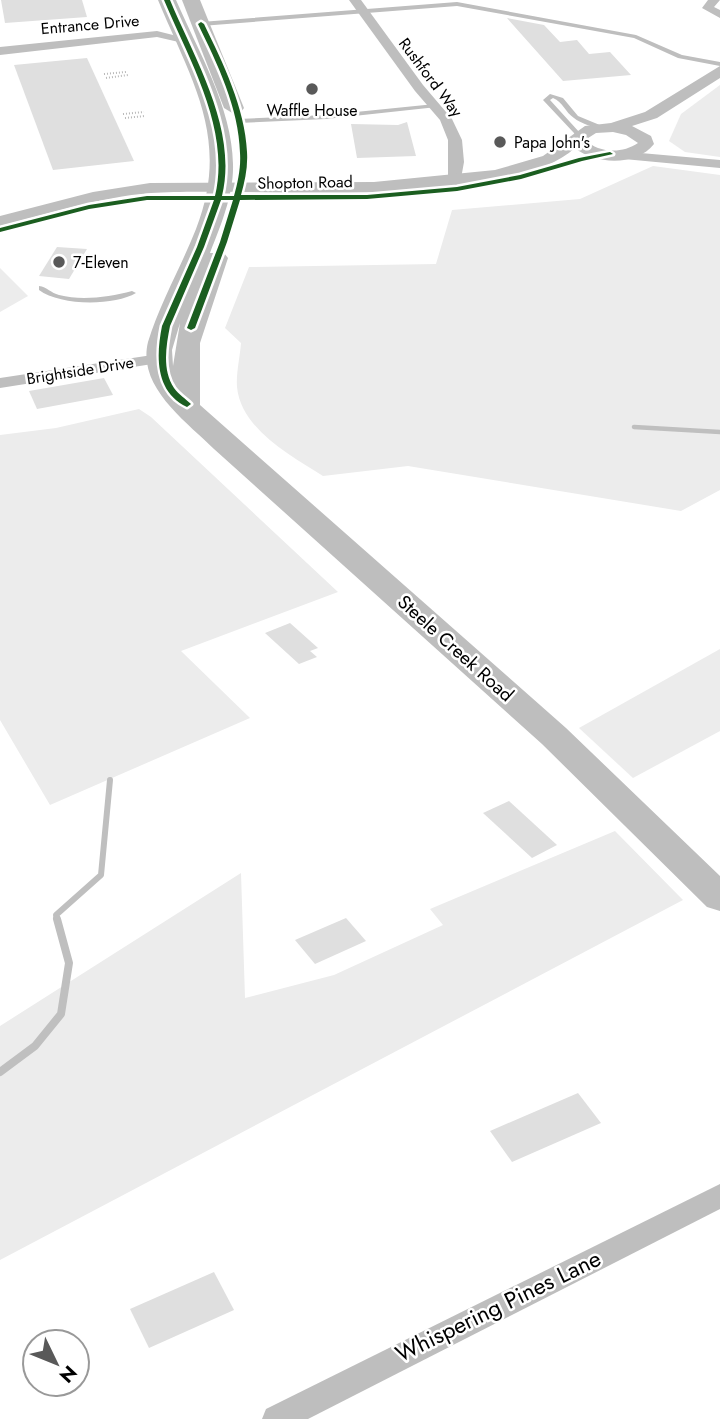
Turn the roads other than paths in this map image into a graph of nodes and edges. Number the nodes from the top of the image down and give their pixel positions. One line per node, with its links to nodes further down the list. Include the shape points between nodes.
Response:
1 (167, 0): 8 (main road)
2 (178, 0): 7 (main road, via 189,22)
3 (191, 0): 7 (main road)
4 (714, 0): 6 (street, via 708,8)
5 (359, 6): 7 (lane); 10 (lane, via 457,4 636,37 680,57); 13 (street, Rushford Way)
6 (720, 15)
7 (201, 24): 12 (main road)
8 (181, 33): 9 (street, Entrance Drive); 12 (main road, via 192,32); 23 (main road, via 217,127)
9 (0, 49)
10 (720, 64)
11 (720, 71): 14 (street)
12 (225, 85): 15 (main road)
13 (435, 106): 15 (lane); 22 (street, Rushford Way, via 455,140)
14 (651, 116): 16 (street); 18 (street)
15 (238, 121): 23 (main road, via 244,154)
16 (607, 128): 17 (street, Shopton Road, via 586,132); 17 (lane, via 576,117 551,94 546,100 577,133); 18 (street, via 634,132)
17 (578, 140): 19 (street, via 587,150); 22 (street, Shopton Road, via 543,162)
18 (646, 141): 19 (street, Shopton Road, via 639,151); 20 (street, via 659,152)
19 (614, 155): 20 (street); 23 (street, Shopton Road, via 444,191 367,197)
20 (691, 160): 21 (street)
21 (720, 164)
22 (455, 181): 23 (street, Shopton Road)
23 (228, 193): 24 (street, Shopton Road, via 118,192); 25 (street, Shopton Road, via 114,202); 28 (main road, via 166,326); 30 (main road, via 191,328 186,354 191,390)
24 (0, 221)
25 (0, 230)
26 (42, 288): 27 (lane, via 63,298 121,298)
27 (132, 293)
28 (159, 359): 29 (street, Brightside Drive); 30 (main road, Steele Creek Road, via 173,396)
29 (0, 383)
30 (187, 404): 31 (main road, Steele Creek Road, via 223,443 554,736)
31 (720, 898)
32 (720, 1196): 33 (street, Whispering Pines Lane)
33 (277, 1419)

